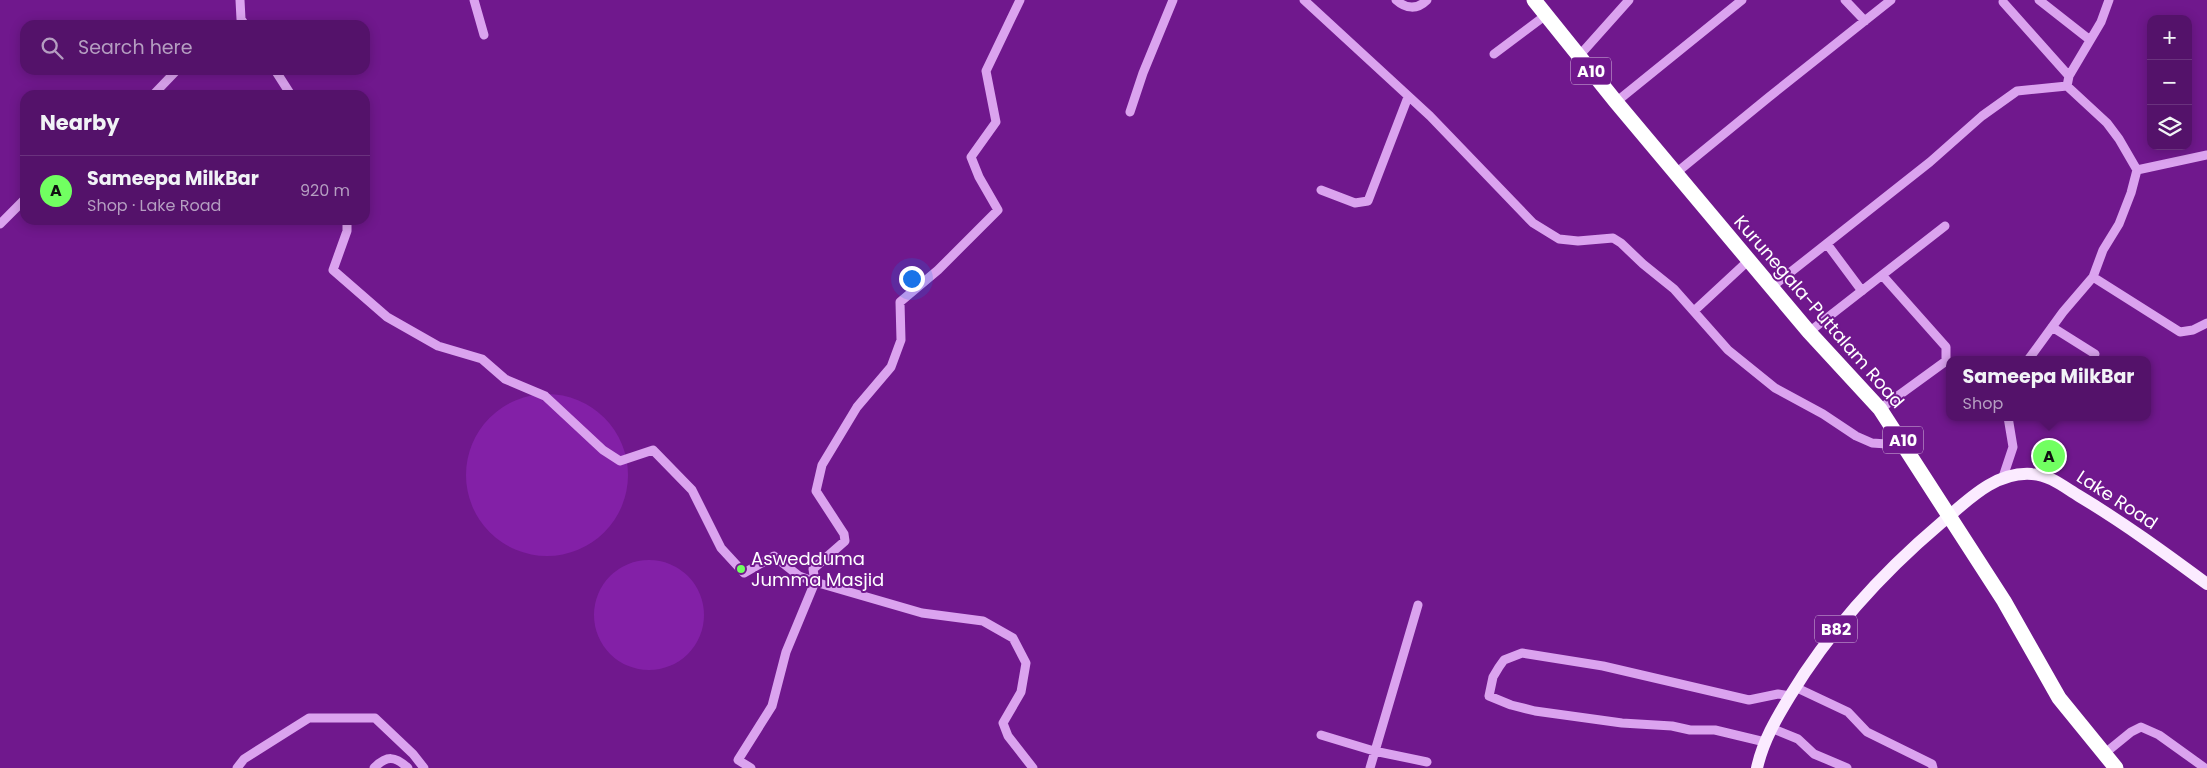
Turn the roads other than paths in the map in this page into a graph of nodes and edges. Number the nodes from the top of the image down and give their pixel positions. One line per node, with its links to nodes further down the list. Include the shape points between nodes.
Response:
1 (240, 0): 17 (street)
2 (474, 0): 19 (street)
3 (1020, 0): 58 (street, via 986,71 996,122 971,157 998,210 938,270 900,302 902,340 891,366 857,408 822,465 816,491 844,534 845,541 813,569)
4 (1173, 0): 31 (street)
5 (1304, 0): 29 (street)
6 (1396, 0): 7 (street, via 1402,6 1414,8)
7 (1427, 0)
8 (1534, 0): 16 (highway, Kurunegala-Puttalam Road / A10)
9 (1629, 0): 22 (street)
10 (1742, 0): 30 (street)
11 (1845, 0): 18 (street)
12 (1891, 0): 18 (street)
13 (2039, 0): 20 (street)
14 (2108, 0): 20 (street, via 2101,22)
15 (2003, 2): 25 (street)
16 (1546, 15): 21 (street); 22 (highway, Kurunegala-Puttalam Road / A10)
17 (243, 20)
18 (1865, 21): 34 (street)
19 (484, 35)
20 (2090, 40): 25 (street)
21 (1494, 54)
22 (1579, 56): 30 (highway, Kurunegala-Puttalam Road / A10)
23 (172, 75): 27 (street)
24 (278, 75): 28 (street)
25 (2069, 76): 26 (street)
26 (2068, 86): 33 (street, via 2107,123); 40 (street, via 2017,91)
27 (158, 90)
28 (288, 90)
29 (1408, 97): 35 (street, via 1368,201 1355,203); 46 (street, via 1533,223 1559,238 1578,241 1613,238 1621,242)
30 (1616, 102): 34 (highway, Kurunegala-Puttalam Road / A10)
31 (1130, 112)
32 (2207, 156): 33 (street)
33 (2137, 170): 43 (street, via 2119,224)
34 (1676, 173): 41 (highway, Kurunegala-Puttalam Road / A10)
35 (1321, 190)
36 (20, 204): 37 (street)
37 (0, 224)
38 (346, 225): 58 (street, via 333,270 387,317 438,346 482,359 505,379 545,396 603,450 620,461 653,450 692,490 721,548 744,572 774,556 799,576)
39 (1945, 226): 42 (street)
40 (1827, 244): 44 (street); 45 (street)
41 (1749, 260): 44 (highway, Kurunegala-Puttalam Road / A10); 46 (street)
42 (1882, 275): 45 (street); 52 (street, via 1946,348 1946,360)
43 (2092, 277): 47 (street, via 2180,332); 48 (street)
44 (1773, 286): 49 (highway, Kurunegala-Puttalam Road / A10)
45 (1862, 291): 49 (street)
46 (1694, 311): 54 (street, via 1728,350 1795,401 1872,443 1887,444)
47 (2207, 323)
48 (2052, 327): 50 (street); 51 (street)
49 (1810, 332): 52 (highway, Kurunegala-Puttalam Road / A10)
50 (2095, 354)
51 (2031, 356)
52 (1880, 409): 54 (highway, Kurunegala-Puttalam Road / A10)
53 (2009, 421): 55 (street, via 2013,447)
54 (1901, 438): 56 (highway, Kurunegala-Puttalam Road / A10)
55 (2003, 477): 56 (main road, Lake Road); 57 (main road, Lake Road, via 2027,473 2051,478)
56 (1950, 515): 60 (main road, B82, via 1867,593 1834,632); 65 (highway, Kurunegala-Puttalam Road / A10, via 2059,698)
57 (2205, 579)
58 (815, 582): 71 (street, via 786,652 772,706 738,760); 72 (street, via 922,613 983,621 1013,638 1026,663 1021,692 1003,723 1008,736)
59 (1418, 605): 64 (street)
60 (1793, 692): 61 (main road, B82); 63 (street, via 1750,700 1603,666 1522,653 1504,660 1493,677 1489,696 1544,712 1622,723 1715,730); 76 (street, via 1848,712 1867,732 1932,764)
61 (1771, 728): 63 (main road, B82); 75 (street, via 1798,739 1814,754)
62 (1321, 735): 64 (street)
63 (1765, 742): 74 (main road, B82)
64 (1374, 751): 66 (street); 73 (street)
65 (2104, 754): 77 (highway, Kurunegala-Puttalam Road / A10); 78 (street, via 2141,727 2159,734)
66 (1427, 762)
67 (236, 768): 70 (street, via 244,759 309,718 375,718)
68 (374, 768): 69 (street, via 392,757)
69 (408, 768)
70 (424, 768)
71 (751, 768)
72 (1033, 768)
73 (1370, 768)
74 (1757, 768)
75 (1847, 768)
76 (1933, 768)
77 (2116, 768)
78 (2205, 768)

